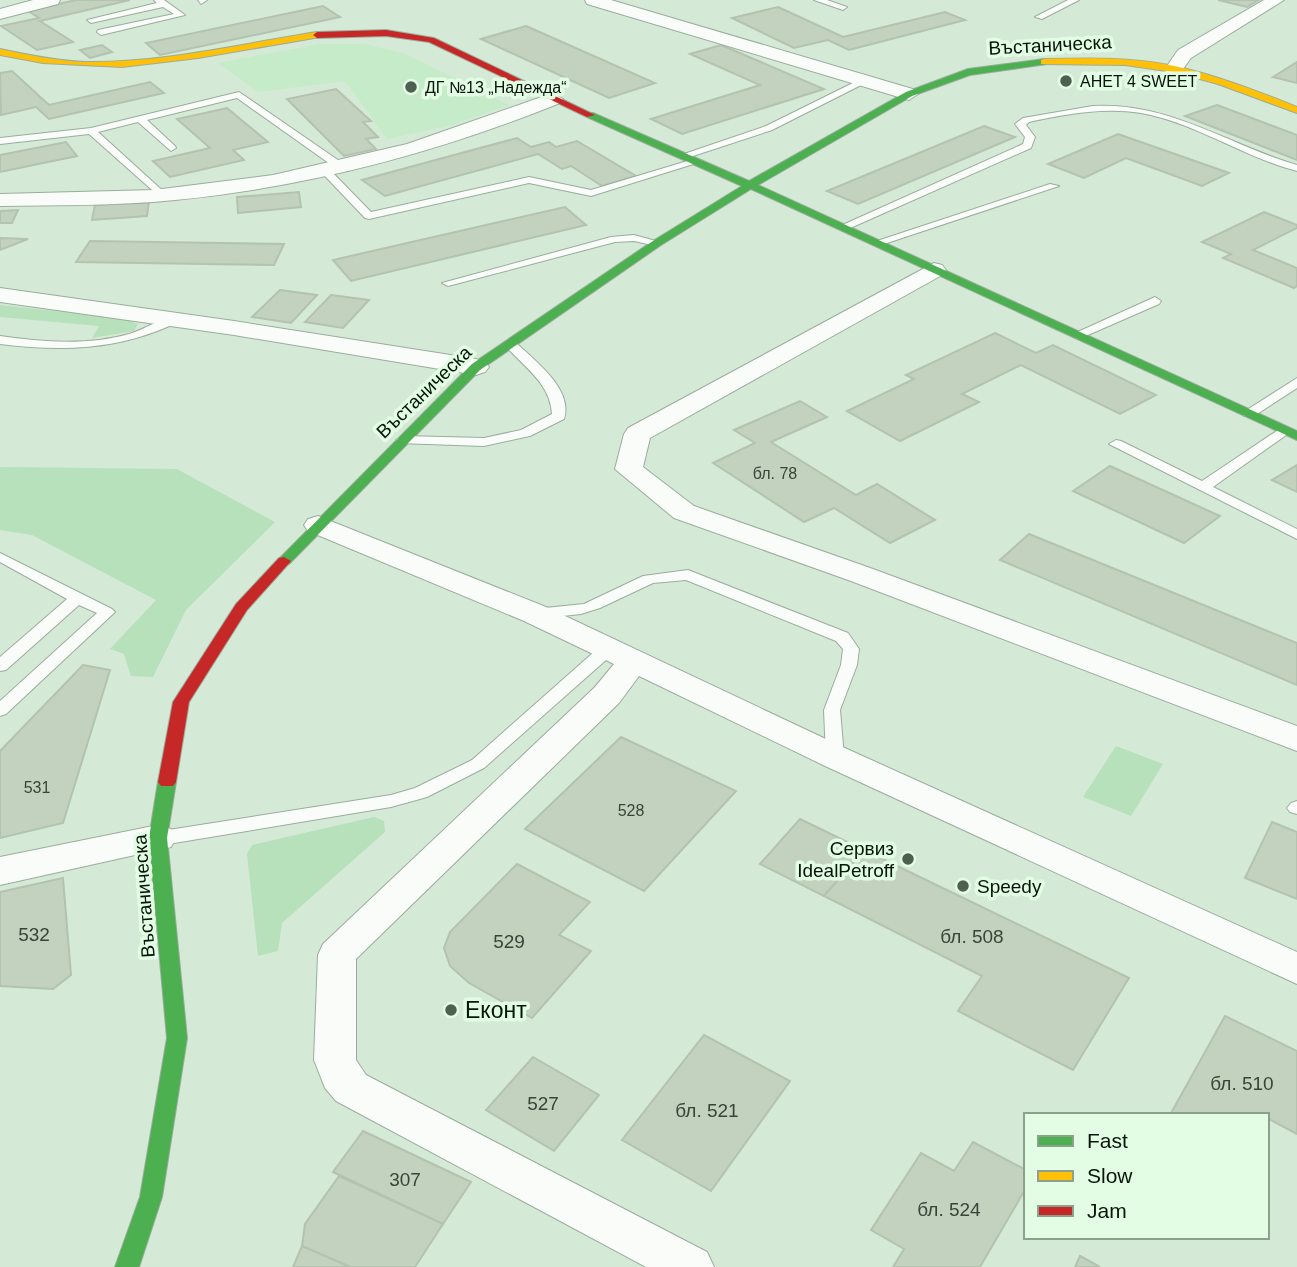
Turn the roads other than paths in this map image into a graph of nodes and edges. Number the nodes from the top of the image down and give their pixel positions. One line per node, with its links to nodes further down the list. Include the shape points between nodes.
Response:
1 (52, 0): 8 (street)
2 (593, 0): 14 (street)
3 (818, 0): 7 (lane)
4 (1075, 0): 9 (lane)
5 (1276, 0): 13 (street, via 1184,54)
6 (161, 2): 10 (lane); 11 (lane, via 181,15)
7 (843, 7)
8 (0, 15)
9 (1039, 17)
10 (91, 20)
11 (101, 32)
12 (2, 53): 16 (main road, via 93,67 143,65 307,35 394,33 425,38 460,52)
13 (1174, 69): 15 (main road, Въстаническа, via 1088,60 1022,63 968,72); 17 (main road, Въстаническа)
14 (864, 81): 15 (street); 22 (lane, via 769,128)
15 (909, 94): 25 (main road, Въстаническа)
16 (553, 99): 22 (main road); 24 (street, via 497,123)
17 (1297, 110)
18 (141, 120): 19 (lane); 21 (lane); 24 (lane, via 239,95)
19 (91, 131): 20 (lane); 27 (lane)
20 (0, 141)
21 (171, 148)
22 (692, 158): 24 (lane, via 591,193 529,180 369,216); 25 (main road)
23 (1297, 168): 29 (lane, via 1160,115 1132,109 1077,108 1026,120 1020,124 1030,137 1027,146)
24 (335, 171): 27 (street)
25 (752, 184): 29 (main road); 30 (main road, Въстаническа)
26 (1054, 186): 31 (lane)
27 (160, 194): 28 (street)
28 (0, 200)
29 (844, 227): 31 (main road)
30 (657, 243): 33 (lane, via 615,239); 39 (main road, Въстаническа)
31 (877, 243): 32 (main road)
32 (934, 270): 37 (main road); 55 (street, via 637,434 629,469 684,512)
33 (448, 283)
34 (0, 295): 36 (street)
35 (1156, 301): 37 (lane)
36 (174, 319): 38 (lane, via 132,339 91,346); 40 (street)
37 (1077, 335): 42 (main road)
38 (0, 340)
39 (510, 344): 40 (main road, Въстаническа); 44 (lane, via 547,381 560,402 559,416 525,433 484,442)
40 (477, 367): 44 (main road, Въстаническа)
41 (1297, 382): 42 (lane)
42 (1249, 413): 43 (main road)
43 (1291, 433): 46 (lane)
44 (403, 440): 47 (main road, Въстаническа)
45 (1116, 444): 46 (lane)
46 (1203, 487): 48 (lane)
47 (318, 525): 51 (street); 57 (main road, Въстаническа, via 242,607 181,702)
48 (1297, 535)
49 (1, 557): 50 (lane)
50 (77, 598): 53 (lane); 54 (lane, via 107,612)
51 (535, 614): 52 (street); 56 (lane, via 593,607 640,581 688,575 842,637 851,649 832,710)
52 (621, 654): 56 (street); 57 (lane, via 478,764 430,789 391,800); 61 (street, via 607,695 337,955 335,1060 340,1076 351,1088)
53 (0, 666)
54 (0, 710)
55 (1297, 739)
56 (835, 757): 59 (street)
57 (158, 838): 58 (street); 60 (main road, Въстаническа, via 177,1038 151,1197)
58 (0, 871)
59 (1297, 969)
60 (127, 1267)
61 (691, 1267)

